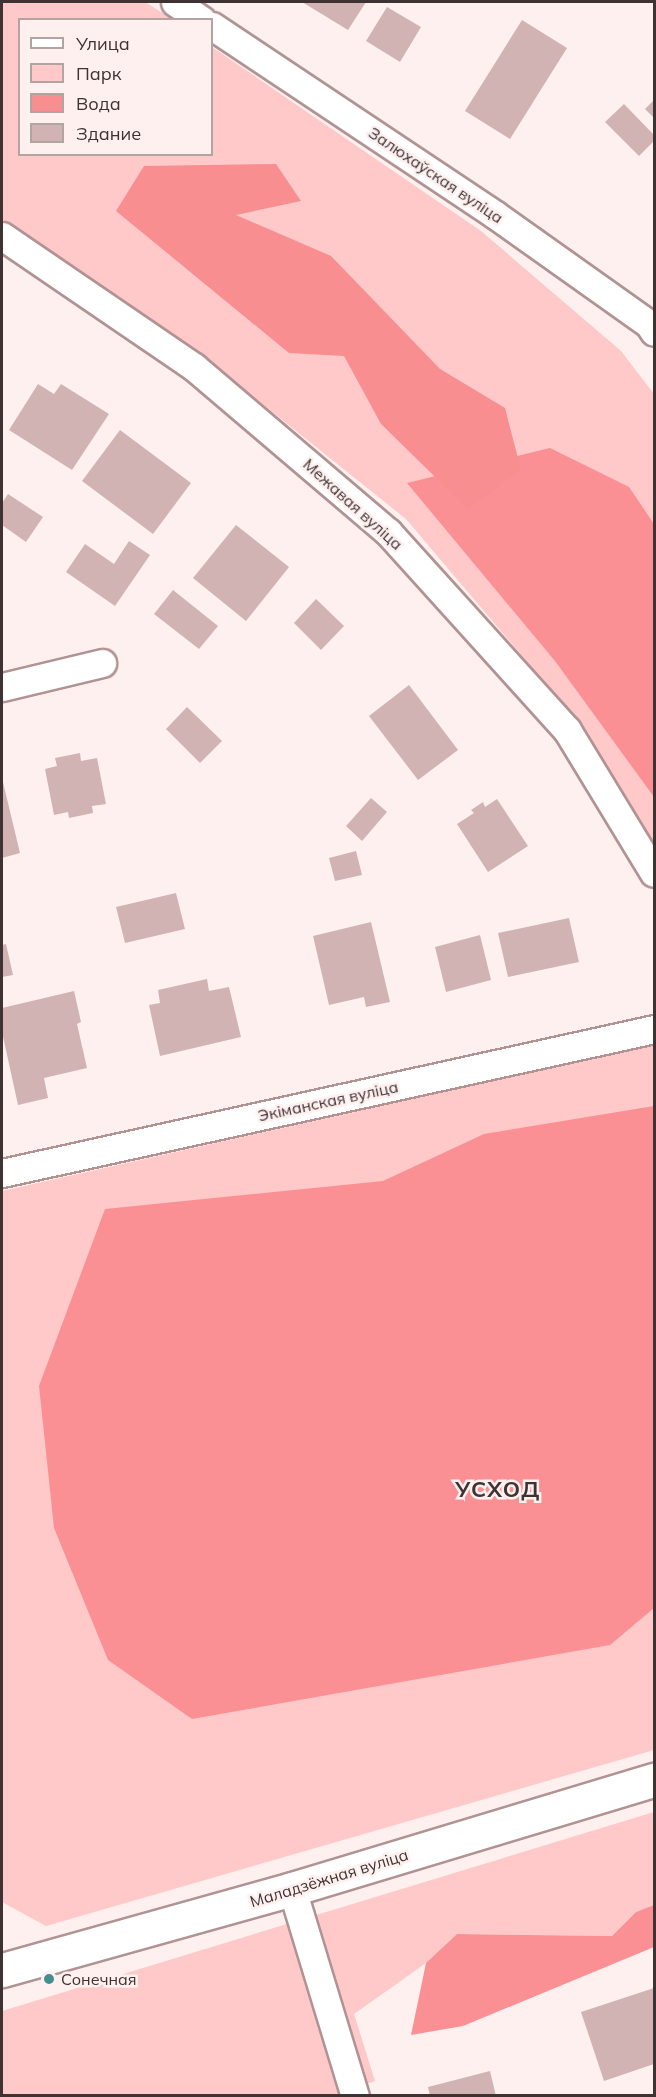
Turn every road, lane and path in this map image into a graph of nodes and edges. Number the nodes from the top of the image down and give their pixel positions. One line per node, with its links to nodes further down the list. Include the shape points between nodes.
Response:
1 (175, 2): 2 (street)
2 (199, 18)
3 (213, 27): 5 (street, Залюхаўская вуліца)
4 (2, 236): 8 (street, Межавая вуліца, via 194,367 388,532 567,730)
5 (653, 325)
6 (102, 663): 7 (street)
7 (2, 687)
8 (654, 873)
9 (654, 1029): 10 (street, Экіманская вуліца)
10 (2, 1173)
11 (654, 1780): 12 (main road, Маладзёжная вуліца)
12 (292, 1889): 13 (main road, Маладзёжная вуліца); 14 (street)
13 (2, 1971)
14 (355, 2096)

